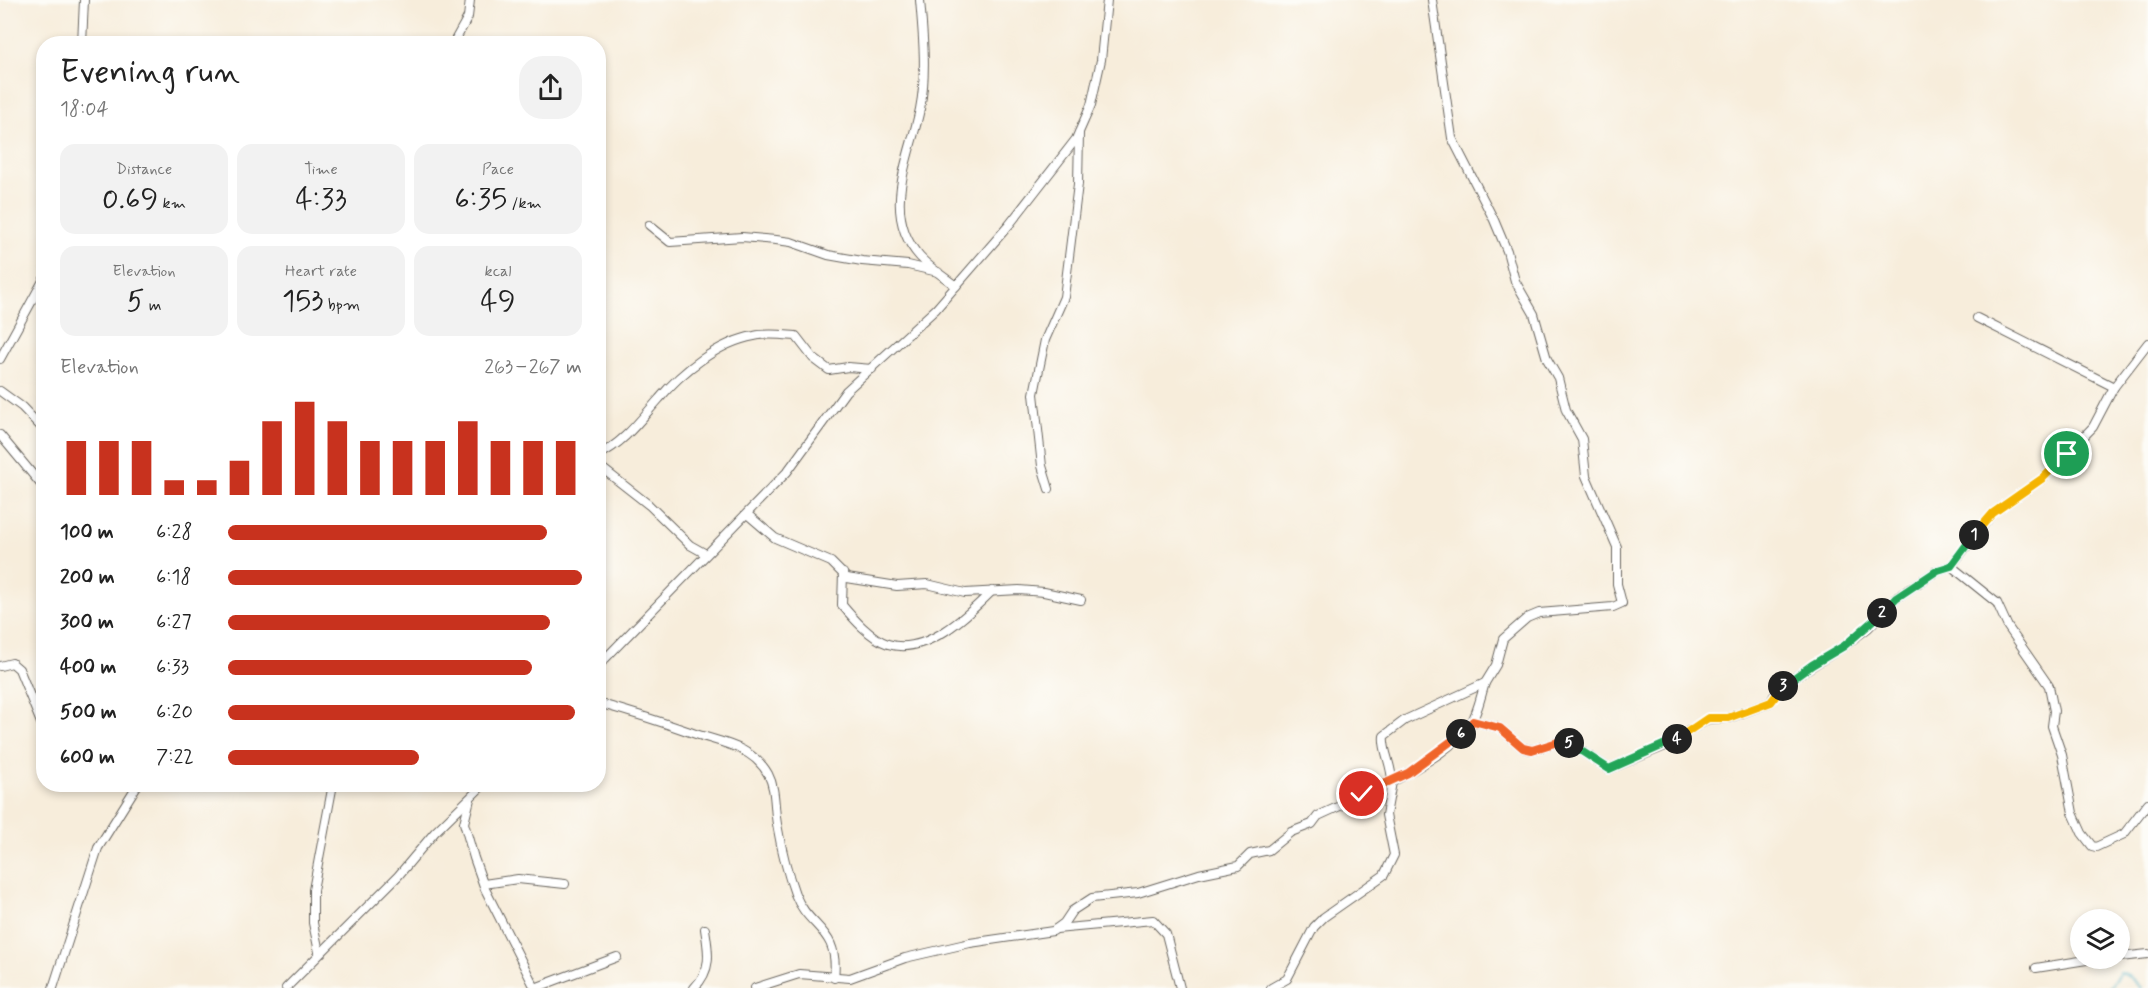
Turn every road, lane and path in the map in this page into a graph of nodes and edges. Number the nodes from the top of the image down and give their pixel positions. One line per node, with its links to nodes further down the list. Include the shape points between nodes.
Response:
1 (84, 0): 6 (street)
2 (470, 0): 7 (street, via 468,17)
3 (920, 0): 10 (street, via 924,35 922,93 900,183 901,221 920,256)
4 (1107, 0): 8 (street, via 1101,60 1091,105)
5 (1432, 0): 33 (street, via 1452,138 1494,220 1515,281 1534,314 1566,410 1582,439 1586,476 1617,547 1617,584 1622,603 1539,613 1527,618 1503,639 1496,665)
6 (82, 36)
7 (457, 36)
8 (1079, 132): 11 (street, via 1009,225); 24 (street, via 1078,184 1064,297 1045,340 1034,394 1042,466)
9 (650, 225): 10 (street, via 670,243 742,237 776,240 828,255)
10 (938, 272): 11 (street)
11 (956, 286): 16 (street)
12 (36, 294): 15 (street)
13 (1977, 318): 17 (street)
14 (2148, 343): 17 (street)
15 (0, 359)
16 (872, 369): 21 (street, via 829,370 813,358 796,336 753,336 723,347 682,376 628,435); 25 (street, via 846,391 787,472)
17 (2114, 387): 27 (street, via 2093,427 2043,478 1993,513)
18 (0, 391): 19 (street)
19 (36, 422)
20 (0, 435): 23 (street)
21 (606, 452)
22 (606, 471): 26 (street, via 690,545)
23 (36, 478)
24 (1049, 489)
25 (747, 514): 26 (street); 28 (street, via 775,538 831,562)
26 (706, 554): 31 (street)
27 (1951, 566): 36 (street, via 1938,570 1896,598 1868,628 1790,680 1771,702 1728,718 1708,718 1665,746 1609,769 1569,743 1523,748 1500,728); 42 (street, via 1997,603 2008,627 2049,686 2053,732 2062,755 2073,813 2087,841 2096,847 2118,838)
28 (843, 573): 29 (street, via 854,579 897,586 927,584 965,593); 29 (street, via 842,605 887,644 908,645 934,638)
29 (993, 591): 30 (street, via 1044,592)
30 (1081, 600)
31 (606, 658)
32 (0, 666): 35 (street, via 12,663 18,669)
33 (1485, 683): 36 (street); 37 (street, via 1405,720 1384,736)
34 (606, 705): 53 (street, via 719,740 758,760 774,791 776,823 796,898 825,933 835,952)
35 (36, 711)
36 (1473, 721): 37 (street, via 1449,745)
37 (1392, 782): 46 (street, via 1318,816 1312,824 1291,832 1269,850 1250,854 1238,866 1138,893 1092,898 1072,911); 60 (street, via 1386,815 1394,855 1384,875 1319,921 1287,979)
38 (133, 792): 55 (street, via 98,848)
39 (331, 792): 47 (street, via 313,890)
40 (476, 792): 41 (street)
41 (470, 798): 43 (street, via 464,822); 47 (street, via 398,876)
42 (2148, 803)
43 (484, 884): 44 (street, via 518,879); 56 (street)
44 (565, 884)
45 (705, 929): 57 (street, via 709,965)
46 (1056, 929): 53 (street, via 940,950 850,978); 59 (street, via 1153,920 1166,934)
47 (319, 952): 54 (street)
48 (2148, 954): 49 (street)
49 (2130, 956)
50 (617, 957): 56 (street)
51 (2070, 963): 52 (street)
52 (2036, 968)
53 (834, 978): 58 (street, via 799,974)
54 (289, 987)
55 (53, 988)
56 (535, 988)
57 (694, 988)
58 (755, 988)
59 (1180, 988)
60 (1271, 988)

